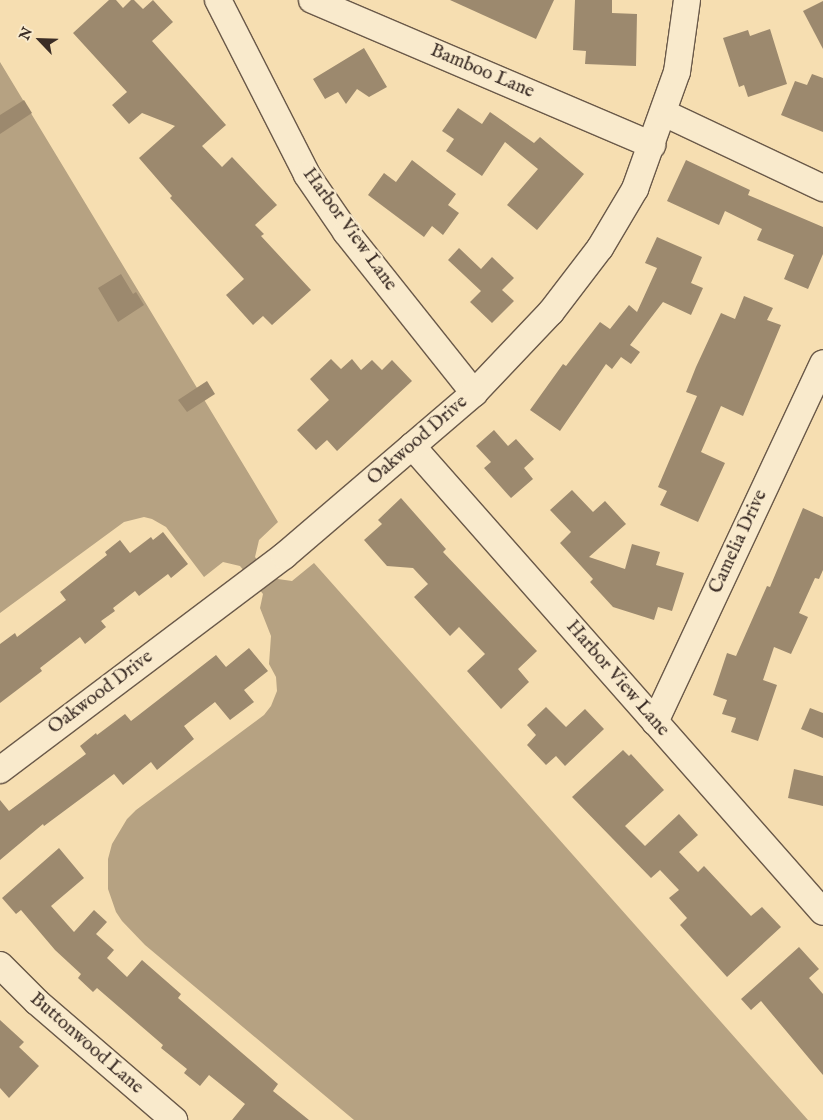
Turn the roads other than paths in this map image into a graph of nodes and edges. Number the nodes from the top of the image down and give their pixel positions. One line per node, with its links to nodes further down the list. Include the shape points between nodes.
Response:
1 (218, 0): 8 (street, Harbor View Lane, via 307,175 346,232)
2 (312, 0): 5 (street, Bamboo Lane)
3 (687, 0): 4 (street, Oakwood Drive, via 677,72)
4 (664, 113): 5 (street, Oakwood Drive); 6 (street)
5 (652, 145): 8 (street, Oakwood Drive, via 635,189 600,248 551,312)
6 (823, 188)
7 (823, 363): 10 (street, Camelia Drive)
8 (474, 393): 9 (street, Oakwood Drive)
9 (412, 446): 10 (street, Harbor View Lane); 11 (street, Oakwood Drive, via 284,556)
10 (655, 722): 12 (street, Harbor View Lane)
11 (0, 770)
12 (823, 912)
13 (0, 966): 14 (street, Buttonwood Lane, via 36,1002)
14 (174, 1120)

